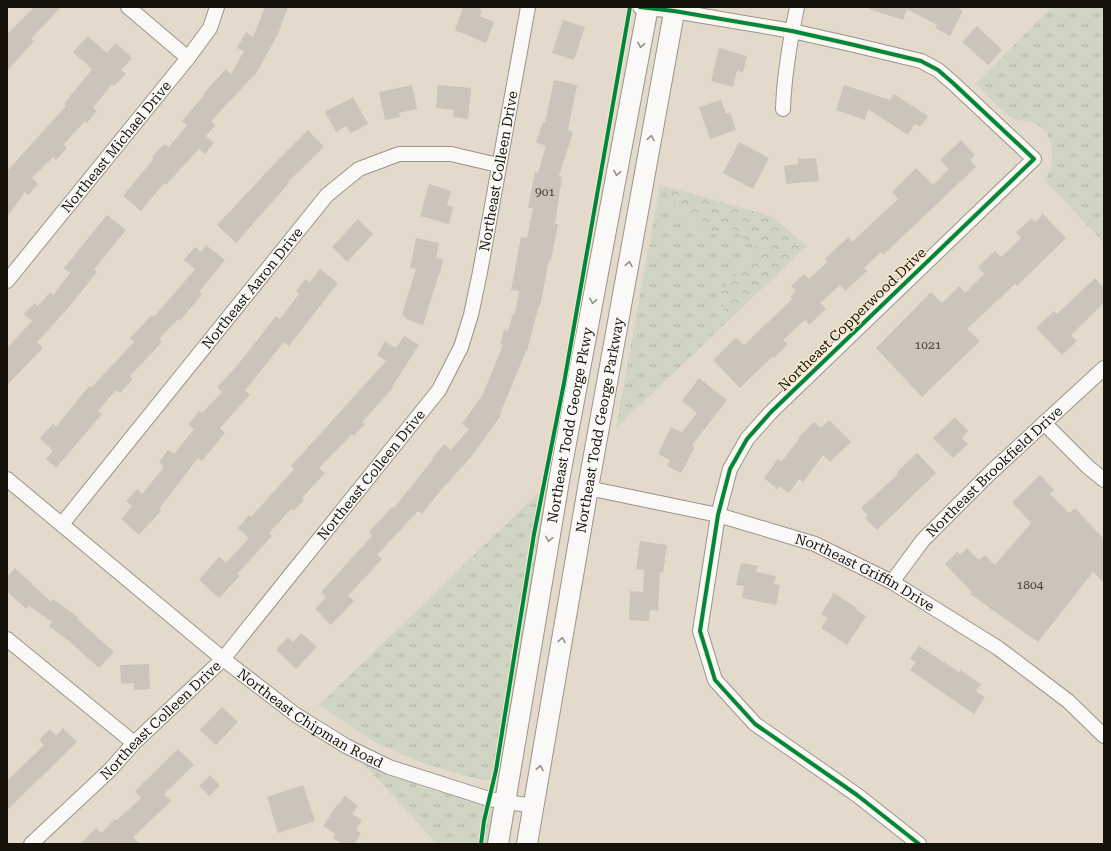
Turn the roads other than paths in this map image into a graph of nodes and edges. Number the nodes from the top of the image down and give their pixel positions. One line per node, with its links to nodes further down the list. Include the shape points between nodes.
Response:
1 (128, 7): 8 (street)
2 (217, 7): 8 (street, Northeast Michael Drive, via 210,28)
3 (528, 7): 10 (street, Northeast Colleen Drive)
4 (645, 7): 6 (street); 24 (main road, Northeast Todd George Pkwy, one-way to 24, via 560,475)
5 (797, 7): 7 (street)
6 (675, 9): 7 (street); 16 (main road, Northeast Todd George Parkway, one-way to 6)
7 (792, 31): 9 (street, via 783,86); 17 (street, Northeast Copperwood Drive, via 921,61 938,70 953,83 1034,159 747,438 730,468)
8 (188, 58): 11 (street, Northeast Michael Drive)
9 (783, 109)
10 (498, 165): 18 (street, Northeast Aaron Drive, via 451,154 399,154 359,169 327,195); 21 (street, Northeast Colleen Drive, via 471,315 461,347 450,369 438,390)
11 (7, 281)
12 (1104, 368): 13 (street, Northeast Brookfield Drive)
13 (1044, 423): 15 (street); 19 (street, Northeast Brookfield Drive, via 924,540)
14 (7, 479): 18 (street, Northeast Chipman Road)
15 (1104, 480)
16 (588, 488): 17 (street, Northeast Griffin Drive); 25 (main road, Northeast Todd George Parkway, one-way to 16)
17 (718, 514): 19 (street, Northeast Griffin Drive, via 814,544); 29 (street, Northeast Copperwood Drive, via 700,631 715,680 755,724 857,795)
18 (62, 524): 21 (street, Northeast Chipman Road)
19 (892, 582): 22 (street, Northeast Griffin Drive, via 998,648 1068,701)
20 (7, 639): 23 (street)
21 (223, 659): 23 (street, Northeast Colleen Drive); 24 (street, Northeast Chipman Road, via 296,715 346,746 396,770)
22 (1104, 736)
23 (134, 743): 26 (street, Northeast Colleen Drive, via 110,770)
24 (505, 802): 25 (street, Northeast Chipman Road); 27 (main road, Northeast Todd George Pkwy)
25 (533, 806): 28 (main road, Northeast Todd George Parkway)
26 (31, 844)
27 (498, 844)
28 (527, 844)
29 (919, 844)

